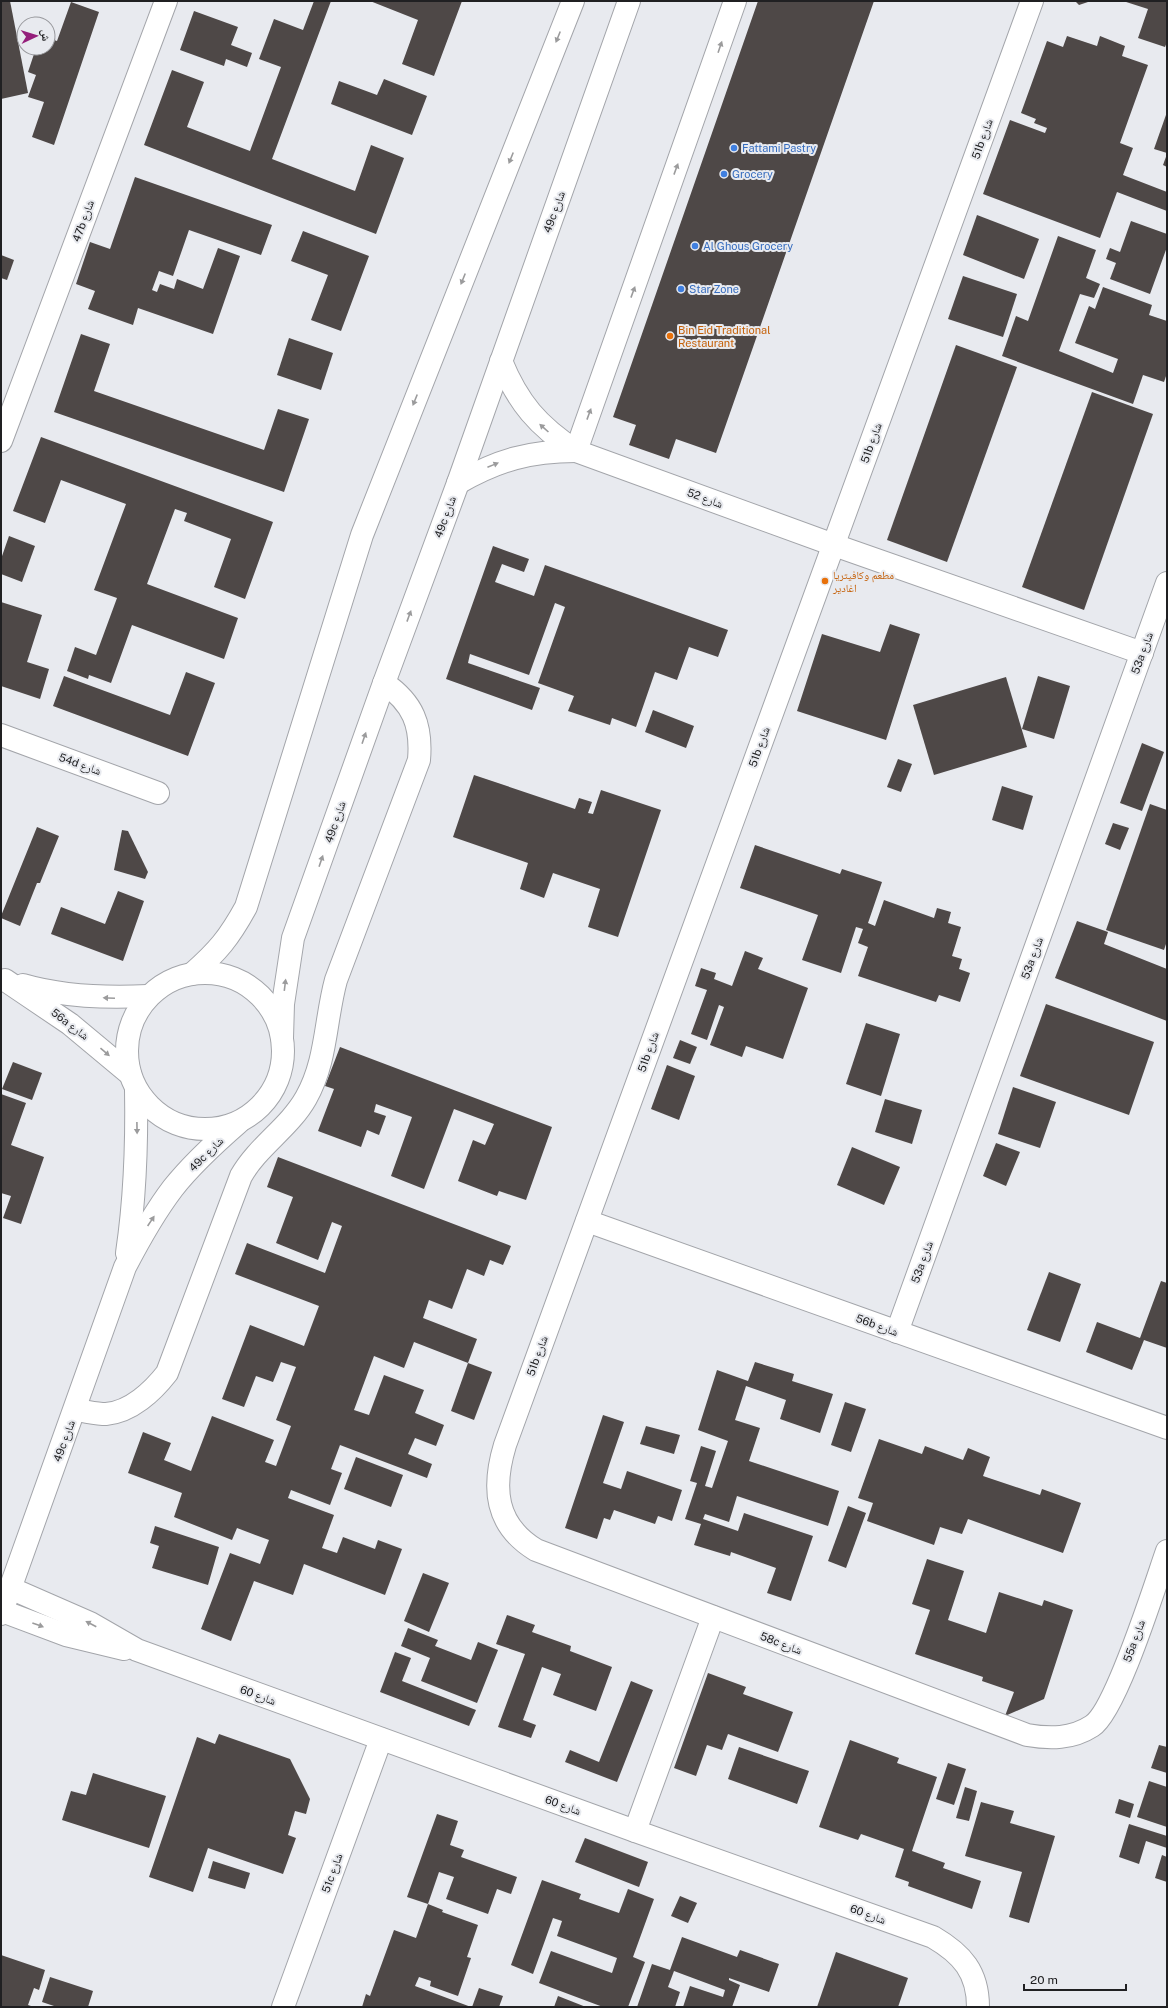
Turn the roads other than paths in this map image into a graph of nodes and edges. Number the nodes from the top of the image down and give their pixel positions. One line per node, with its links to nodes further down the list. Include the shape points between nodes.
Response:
1 (166, 1): 7 (street, 47b شارع)
2 (573, 1): 16 (street, one-way to 16, via 362,535 246,907 234,930 216,953)
3 (630, 1): 6 (street, 49c شارع)
4 (736, 1): 8 (street, one-way to 4)
5 (1032, 1): 10 (street, 51b شارع)
6 (501, 361): 8 (street, شارع 52, one-way to 6, via 544,428 530,413 518,397); 9 (street, 49c شارع)
7 (1, 442)
8 (576, 451): 9 (street, شارع 52, one-way to 8, via 480,470 527,454); 10 (street, شارع 52)
9 (458, 483): 13 (street, 49c شارع, one-way to 9)
10 (834, 545): 12 (street, شارع 52); 22 (street, 51b شارع)
11 (1167, 583): 12 (street, 53a شارع)
12 (1142, 653): 24 (street, 53a شارع)
13 (384, 683): 19 (street, 49c شارع, one-way to 13, via 283,1004 293,938); 25 (street, via 406,703 414,716 418,731 419,760 336,980 328,1014 323,1058 316,1079 306,1099 290,1121 272,1141 258,1151 241,1176 167,1373 147,1395 122,1409 107,1414)
14 (1, 735): 15 (street, 54d شارع)
15 (158, 793)
16 (192, 974): 18 (street, via 175,978); 19 (street, via 212,973 232,977 250,987 266,1001 276,1018)
17 (3, 979): 18 (street, 56a شارع, one-way to 17, via 112,998 76,995 40,990); 20 (street, 56a شارع, one-way to 20, via 70,1024)
18 (148, 996): 20 (street, 49c شارع, via 136,1013 129,1033 127,1054)
19 (282, 1038): 21 (street, via 283,1059 276,1085 256,1112)
20 (133, 1082): 21 (street, via 147,1105 163,1118 181,1126 200,1130 219,1129); 23 (street, 49c شارع, one-way to 23, via 135,1178)
21 (238, 1123): 23 (street, 49c شارع, one-way to 21, via 173,1188 204,1154)
22 (586, 1221): 24 (street, 56b شارع); 27 (street, 51b شارع, via 505,1445 499,1467)
23 (125, 1267): 25 (street, 49c شارع)
24 (897, 1332): 26 (street, 56b شارع)
25 (75, 1410): 29 (street, 49c شارع)
26 (1167, 1428)
27 (498, 1496): 31 (street, 58c شارع, via 501,1510 510,1528 524,1543 536,1550)
28 (1167, 1551): 33 (street, 55a شارع, via 1120,1682 1105,1712)
29 (10, 1588): 30 (street, 49c شارع); 32 (street, شارع 60, one-way to 29, via 90,1623)
30 (1, 1613): 32 (street, شارع 60, one-way to 32, via 84,1641)
31 (713, 1617): 33 (street, 58c شارع, via 1027,1735 1061,1738); 35 (street)
32 (137, 1650): 34 (street, شارع 60)
33 (1093, 1725)
34 (381, 1739): 35 (street, شارع 60); 36 (street, 51c شارع)
35 (635, 1831): 37 (street, شارع 60, via 933,1937 950,1947 964,1962 974,1979)
36 (283, 2007)
37 (978, 2007)

